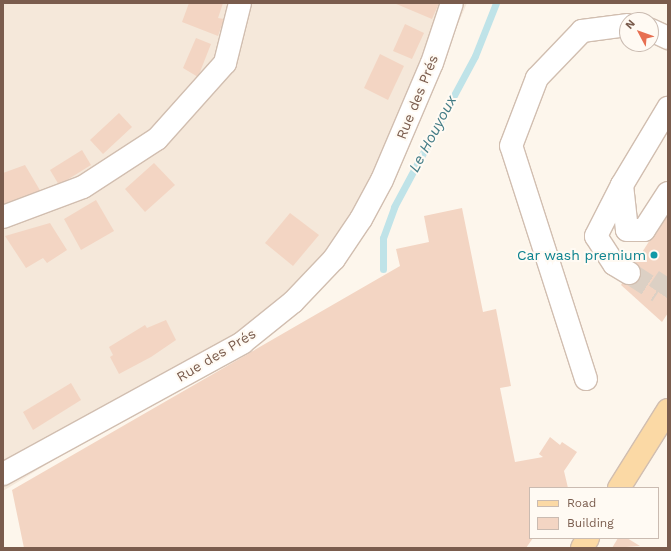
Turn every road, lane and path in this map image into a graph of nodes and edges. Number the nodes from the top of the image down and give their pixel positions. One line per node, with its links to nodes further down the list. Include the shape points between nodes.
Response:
1 (240, 3): 7 (street, via 225,63 157,139 83,187)
2 (452, 3): 11 (street, Rue des Prés, via 432,63 378,186 361,219 334,259 293,302 242,343)
3 (619, 26): 9 (street, via 582,31 537,78 511,146)
4 (668, 108): 5 (street)
5 (622, 185): 6 (street, via 626,230 644,230); 8 (street, via 596,236 614,264)
6 (668, 193)
7 (3, 217)
8 (629, 273)
9 (586, 379)
10 (668, 410): 12 (main road)
11 (3, 474)
12 (620, 487)
13 (587, 539): 14 (main road)
14 (582, 548)

